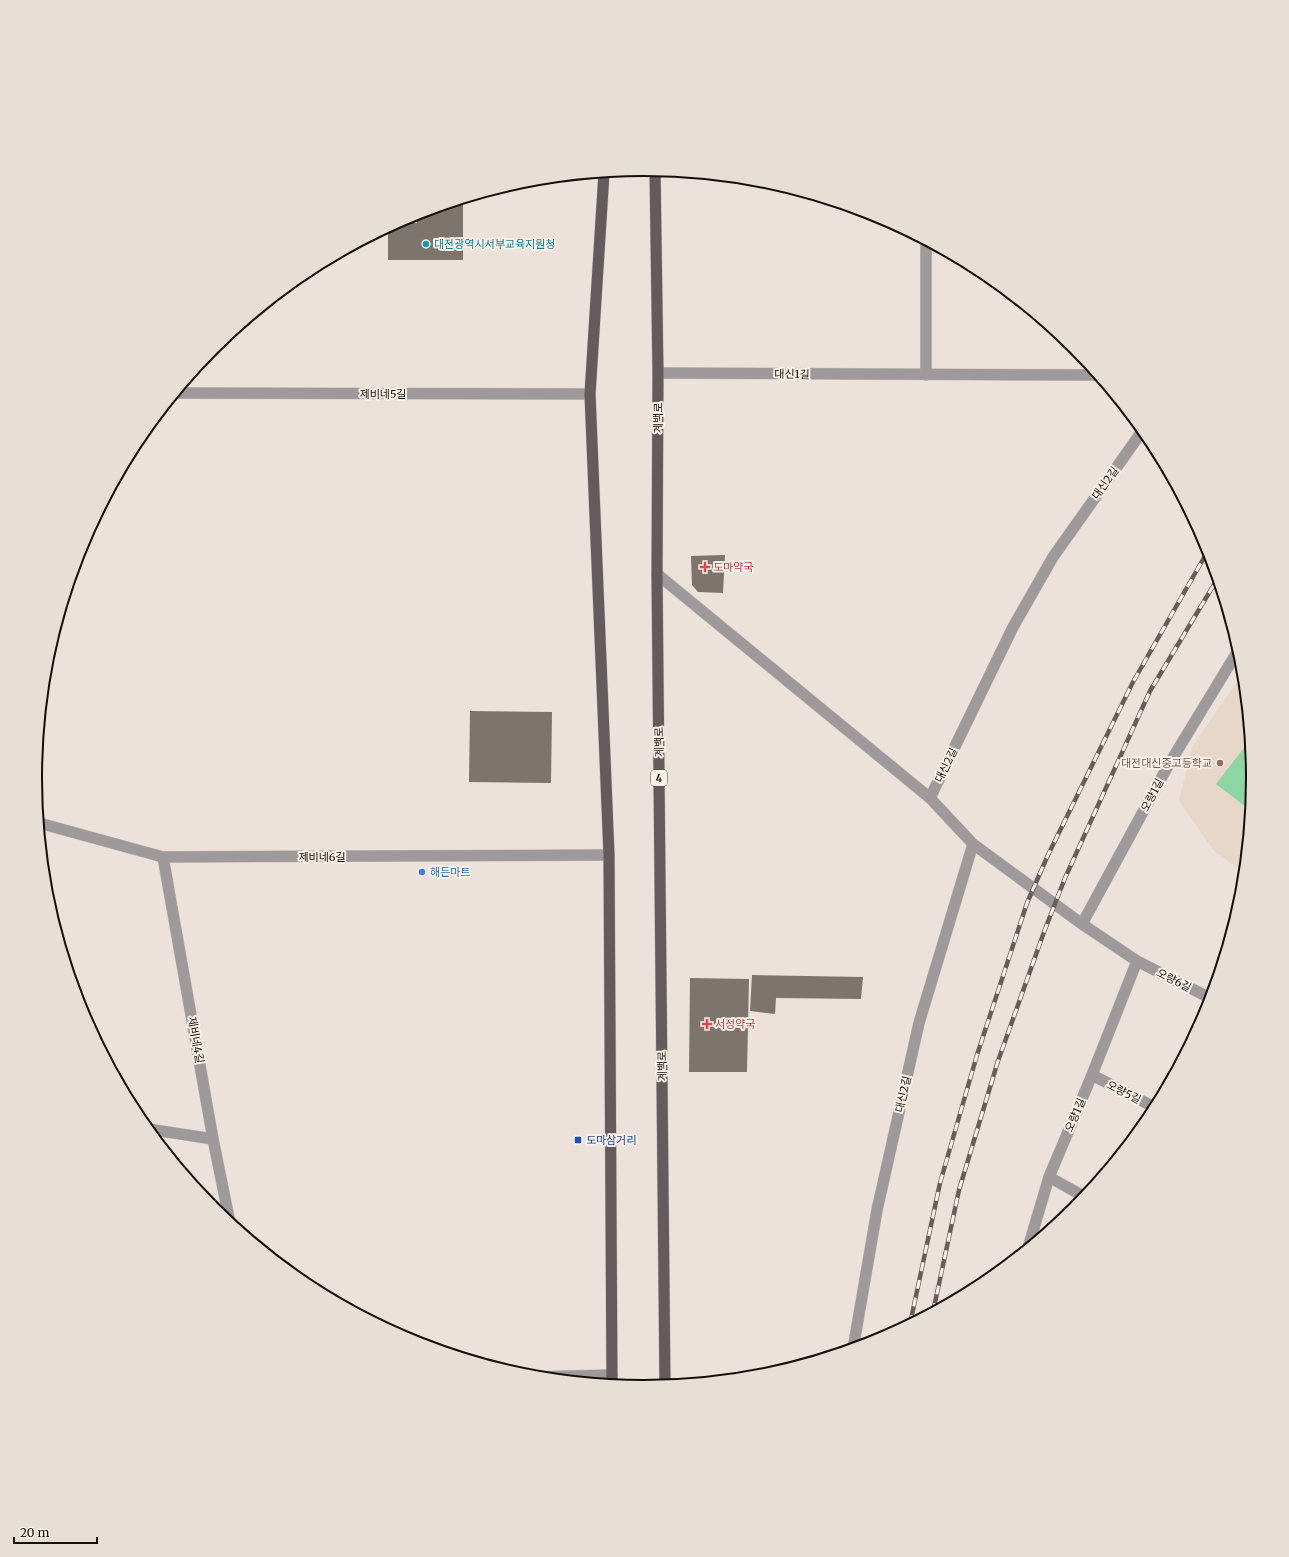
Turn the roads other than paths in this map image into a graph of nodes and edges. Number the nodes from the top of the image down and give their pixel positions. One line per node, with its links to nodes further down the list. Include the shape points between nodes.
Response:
1 (656, 176): 4 (main road, 계백로 / 4)
2 (604, 177): 8 (main road)
3 (926, 246): 5 (street)
4 (658, 373): 5 (street, 대신1길); 10 (main road, 계백로 / 4)
5 (926, 375): 6 (street, 대신1길)
6 (1092, 375)
7 (182, 393): 8 (street, 제비네5길)
8 (590, 394): 15 (main road)
9 (1139, 436): 12 (street, 대신2길, via 1053,557 1013,628)
10 (657, 574): 12 (street, 대신2길); 31 (main road, 계백로 / 4)
11 (1234, 657): 17 (street, 오량1길, via 1169,764)
12 (930, 798): 14 (street, 오량6길)
13 (44, 824): 16 (street, 제비네6길)
14 (973, 844): 17 (street, 오량6길); 28 (street, 대신2길, via 919,1023 877,1210)
15 (609, 856): 16 (street, 제비네6길); 30 (main road)
16 (163, 857): 23 (street, 제비네4길)
17 (1082, 924): 18 (street, 오량6길)
18 (1137, 961): 19 (street, 오량6길); 20 (street, 오량1길)
19 (1206, 996)
20 (1092, 1075): 21 (street, 오량5길); 24 (street, 오량1길)
21 (1150, 1105)
22 (156, 1130): 23 (street)
23 (214, 1139): 26 (street, 제비네4길)
24 (1049, 1177): 25 (street); 27 (street, 오량1길)
25 (1080, 1194)
26 (228, 1214)
27 (1030, 1241)
28 (854, 1343)
29 (601, 1380): 30 (street)
30 (612, 1380)
31 (665, 1380)

